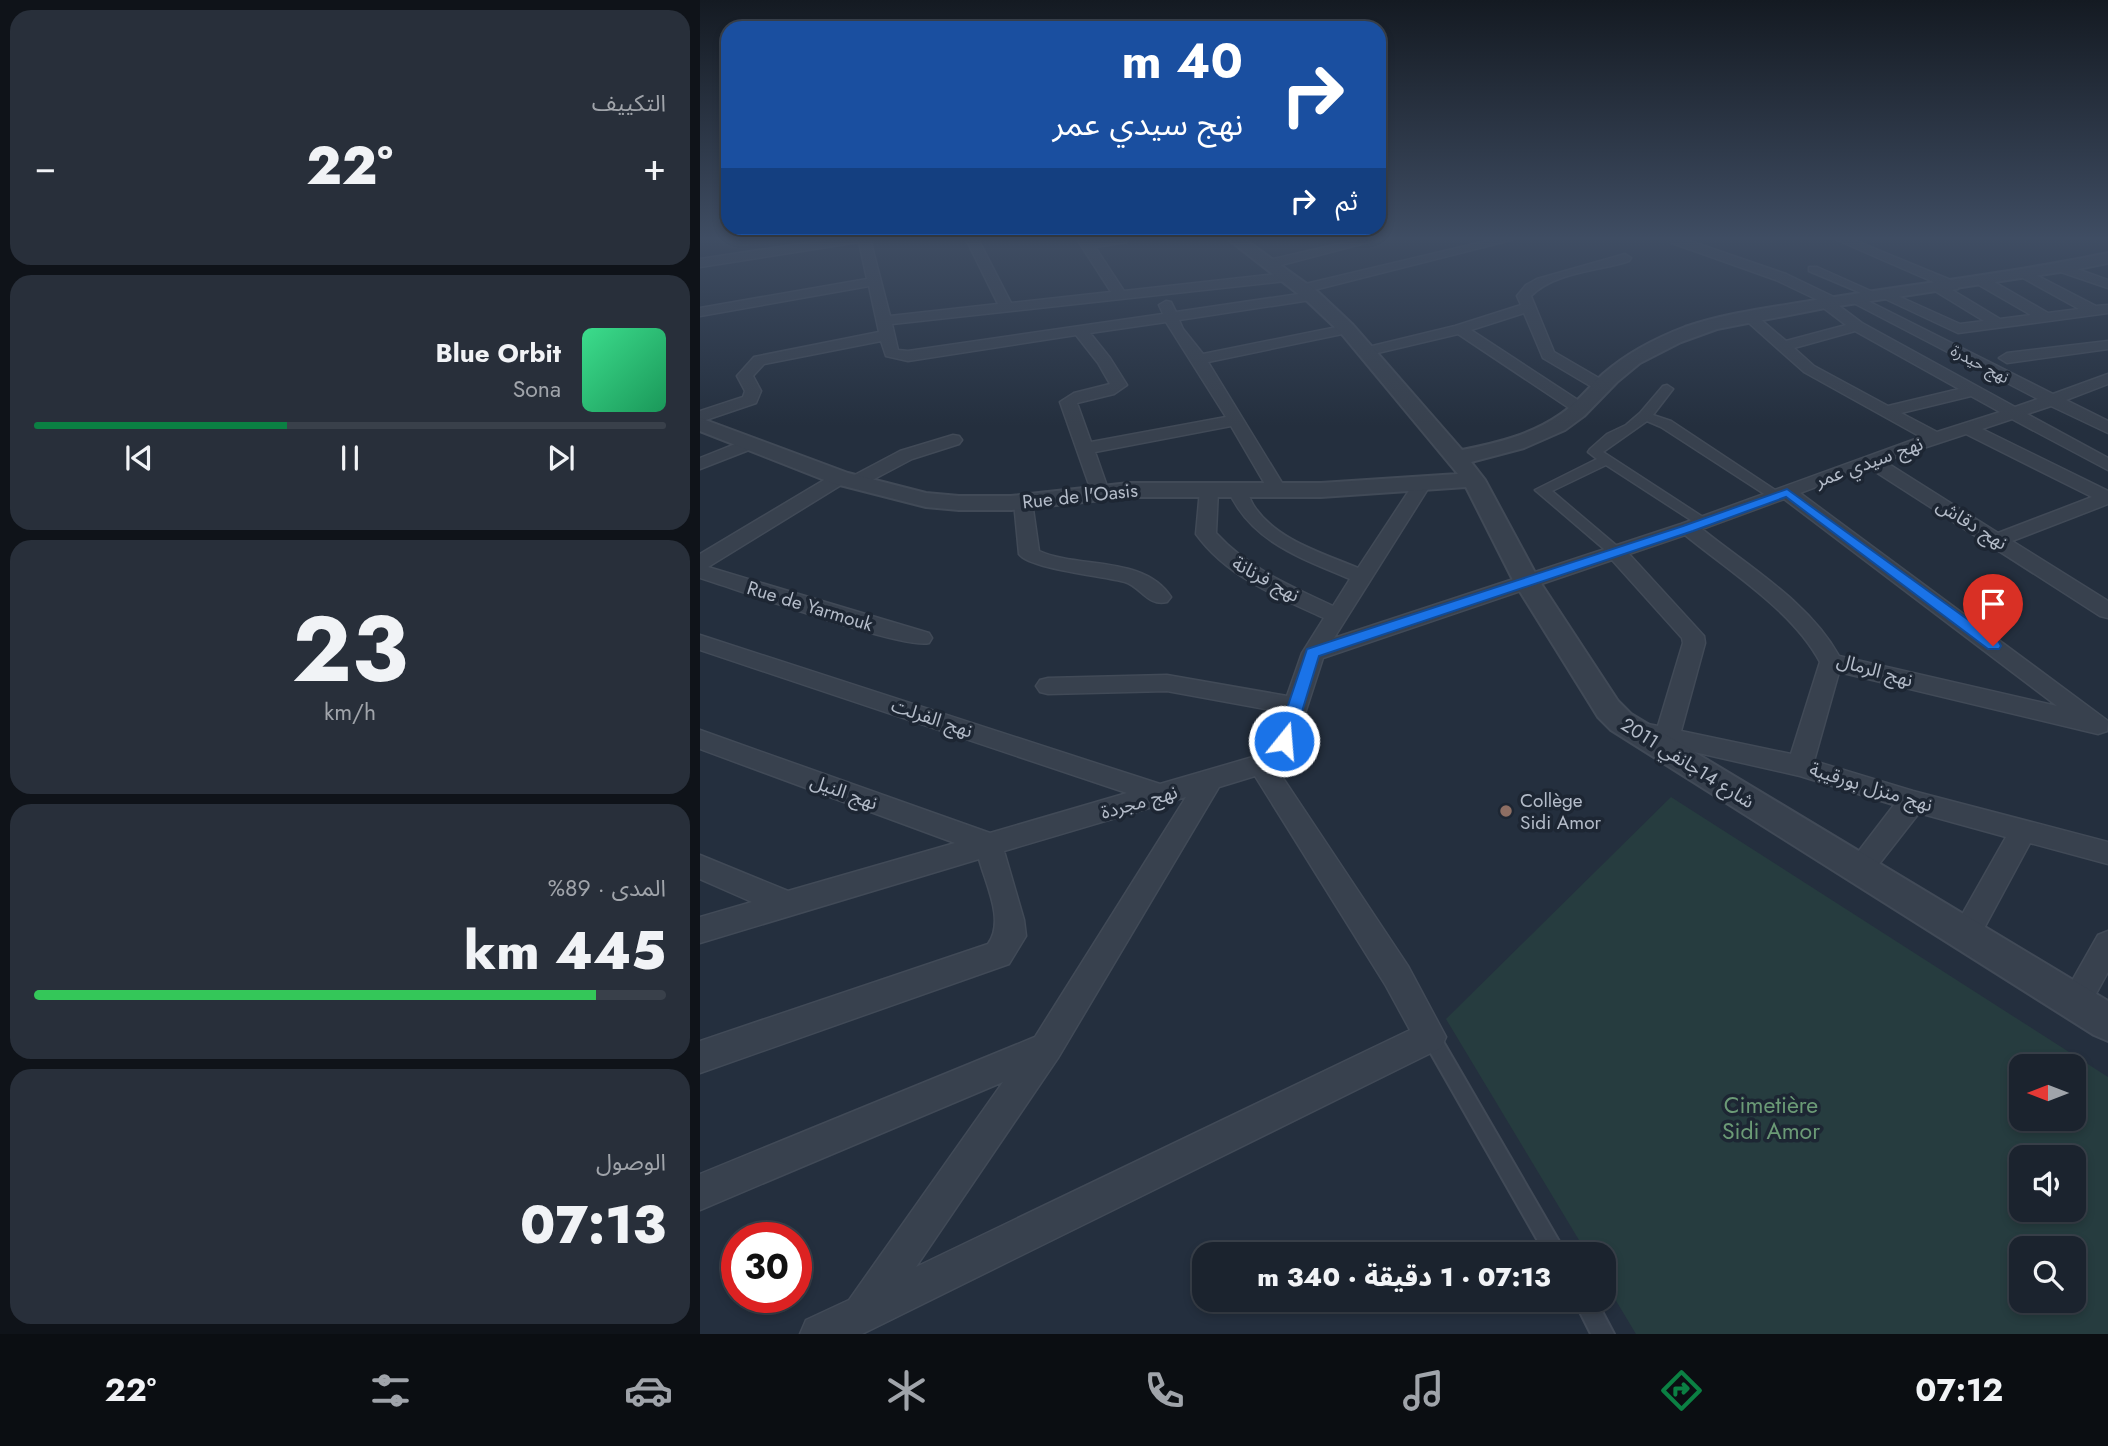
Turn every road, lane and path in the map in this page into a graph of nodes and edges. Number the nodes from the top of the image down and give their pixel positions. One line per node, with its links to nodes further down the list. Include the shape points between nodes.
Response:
1 (761, 301): 20 (street)
2 (880, 301): 26 (street)
3 (1003, 301): 18 (street)
4 (1061, 301): 18 (street)
5 (1165, 301): 21 (street)
6 (1223, 301): 21 (street)
7 (1315, 301): 27 (street, شارع 14جانفي 2011)
8 (1527, 301): 17 (street)
9 (1826, 301): 16 (street)
10 (1839, 301): 16 (street)
11 (1857, 301): 39 (street, نهج حيدرة)
12 (1892, 301): 24 (street, via 1950,327)
13 (1967, 301): 24 (street)
14 (2018, 301): 23 (street)
15 (2083, 301): 19 (street)
16 (1829, 303): 22 (street); 25 (street)
17 (1530, 306): 28 (street); 36 (street, via 1548,355)
18 (1006, 307): 26 (street)
19 (2101, 310): 23 (street)
20 (700, 312)
21 (1171, 316): 29 (street); 34 (street)
22 (1748, 316): 31 (street); 36 (street, via 1674,338 1636,358)
23 (2047, 318): 24 (street)
24 (1998, 324)
25 (1857, 326): 31 (street); 38 (street)
26 (886, 328): 29 (street, via 891,353 908,356); 44 (street, via 759,360 745,376 753,391 750,400)
27 (1348, 329): 32 (street, شارع 14جانفي 2011); 34 (street)
28 (1460, 329): 32 (street); 40 (street)
29 (1079, 330): 52 (street, via 1119,385 1068,402)
30 (2108, 345): 33 (street)
31 (1784, 346): 41 (street, via 1809,369)
32 (1369, 351): 53 (street, شارع 14جانفي 2011)
33 (2007, 358)
34 (1199, 359): 45 (street)
35 (2103, 385): 39 (street, نهج سيدي عمر)
36 (1603, 387): 40 (street)
37 (1667, 389): 43 (street)
38 (1974, 390): 41 (street); 42 (street)
39 (2052, 400): 42 (street, نهج سيدي عمر); 48 (street, نهج حيدرة)
40 (1581, 409): 53 (street, via 1516,445)
41 (1887, 411): 49 (street)
42 (2014, 413): 47 (street, نهج سيدي عمر); 57 (street)
43 (1646, 416): 54 (street, via 1595,452); 65 (street)
44 (700, 417)
45 (1237, 420): 52 (street); 63 (street)
46 (700, 424): 51 (street, Rue de l'Oasis)
47 (1968, 428): 49 (street, نهج سيدي عمر); 66 (street)
48 (2108, 428)
49 (1935, 438): 55 (street, نهج سيدي عمر)
50 (953, 440): 58 (street)
51 (748, 444): 56 (street); 58 (street, Rue de l'Oasis)
52 (1084, 449): 64 (street)
53 (1457, 458): 59 (street, شارع 14جانفي 2011)
54 (1606, 460): 68 (street); 70 (street, via 1542,490)
55 (1870, 460): 65 (street, نهج سيدي عمر); 69 (street, نهج دقاش)
56 (700, 464)
57 (2108, 465)
58 (848, 480): 67 (street, Rue de l'Oasis, via 926,500); 71 (street)
59 (1474, 480): 60 (street, Rue de l'Oasis); 74 (street, شارع 14جانفي 2011)
60 (1422, 484): 63 (street, Rue de l'Oasis); 73 (street)
61 (1209, 490): 62 (street, Rue de l'Oasis); 64 (street, Rue de l'Oasis); 77 (street, نهج فرنانة, via 1206,534 1221,553 1241,568)
62 (1237, 490): 63 (street, Rue de l'Oasis); 73 (street, via 1243,508 1280,540)
63 (1279, 491)
64 (1100, 492): 67 (street, Rue de l'Oasis)
65 (1782, 494): 68 (street, نهج سيدي عمر); 84 (street)
66 (2108, 498): 69 (street)
67 (1023, 502): 75 (street, via 1029,554 1135,578)
68 (1695, 525): 70 (street, نهج سيدي عمر); 81 (street, نهج الرمال, via 1805,624 1826,649)
69 (1997, 540): 76 (street, نهج دقاش)
70 (1616, 552): 74 (street, نهج سيدي عمر); 86 (street, via 1693,636)
71 (700, 564)
72 (700, 571): 78 (street, Rue de Yarmouk)
73 (1360, 576): 77 (street)
74 (1527, 582): 80 (street, نهج سيدي عمر); 85 (street, شارع 14جانفي 2011, via 1608,709)
75 (1160, 597)
76 (2108, 611)
77 (1335, 615): 80 (street)
78 (921, 638)
79 (700, 642): 91 (street, نهج الفرلت)
80 (1312, 653): 83 (street)
81 (1830, 662): 84 (street, نهج الرمال); 89 (street)
82 (1048, 687): 83 (street, via 1167,683)
83 (1295, 706): 88 (street, via 1279,752)
84 (2103, 726)
85 (1632, 730): 86 (street, نهج منزل بورقيبة); 97 (street, شارع 14جانفي 2011)
86 (1668, 736): 89 (street, نهج منزل بورقيبة)
87 (700, 740): 94 (street, نهج النيل)
88 (1262, 766): 90 (street, نهج مجردة); 104 (street, via 1397,976)
89 (1800, 766): 92 (street, نهج منزل بورقيبة)
90 (1209, 781): 91 (street, نهج مجردة); 105 (street)
91 (1163, 795): 94 (street, نهج مجردة)
92 (1913, 801): 93 (street, نهج منزل بورقيبة); 97 (street)
93 (2023, 831): 95 (street, نهج منزل بورقيبة); 100 (street)
94 (988, 844): 98 (street, نهج مجردة); 106 (street, via 1010,920 1011,936 998,954)
95 (2108, 853)
96 (700, 867): 98 (street)
97 (1859, 869): 100 (street, شارع 14جانفي 2011)
98 (790, 905): 99 (street, نهج مجردة)
99 (700, 930)
100 (1965, 936): 102 (street, شارع 14جانفي 2011)
101 (2108, 944): 102 (street)
102 (2075, 1002): 103 (street, شارع 14جانفي 2011)
103 (2108, 1022)
104 (1430, 1037): 108 (lane); 110 (street)
105 (1047, 1047): 107 (street); 110 (street)
106 (700, 1057)
107 (700, 1192)
108 (1549, 1242)
109 (1591, 1312): 112 (lane)
110 (855, 1324): 111 (street)
111 (820, 1334)
112 (1603, 1334)

